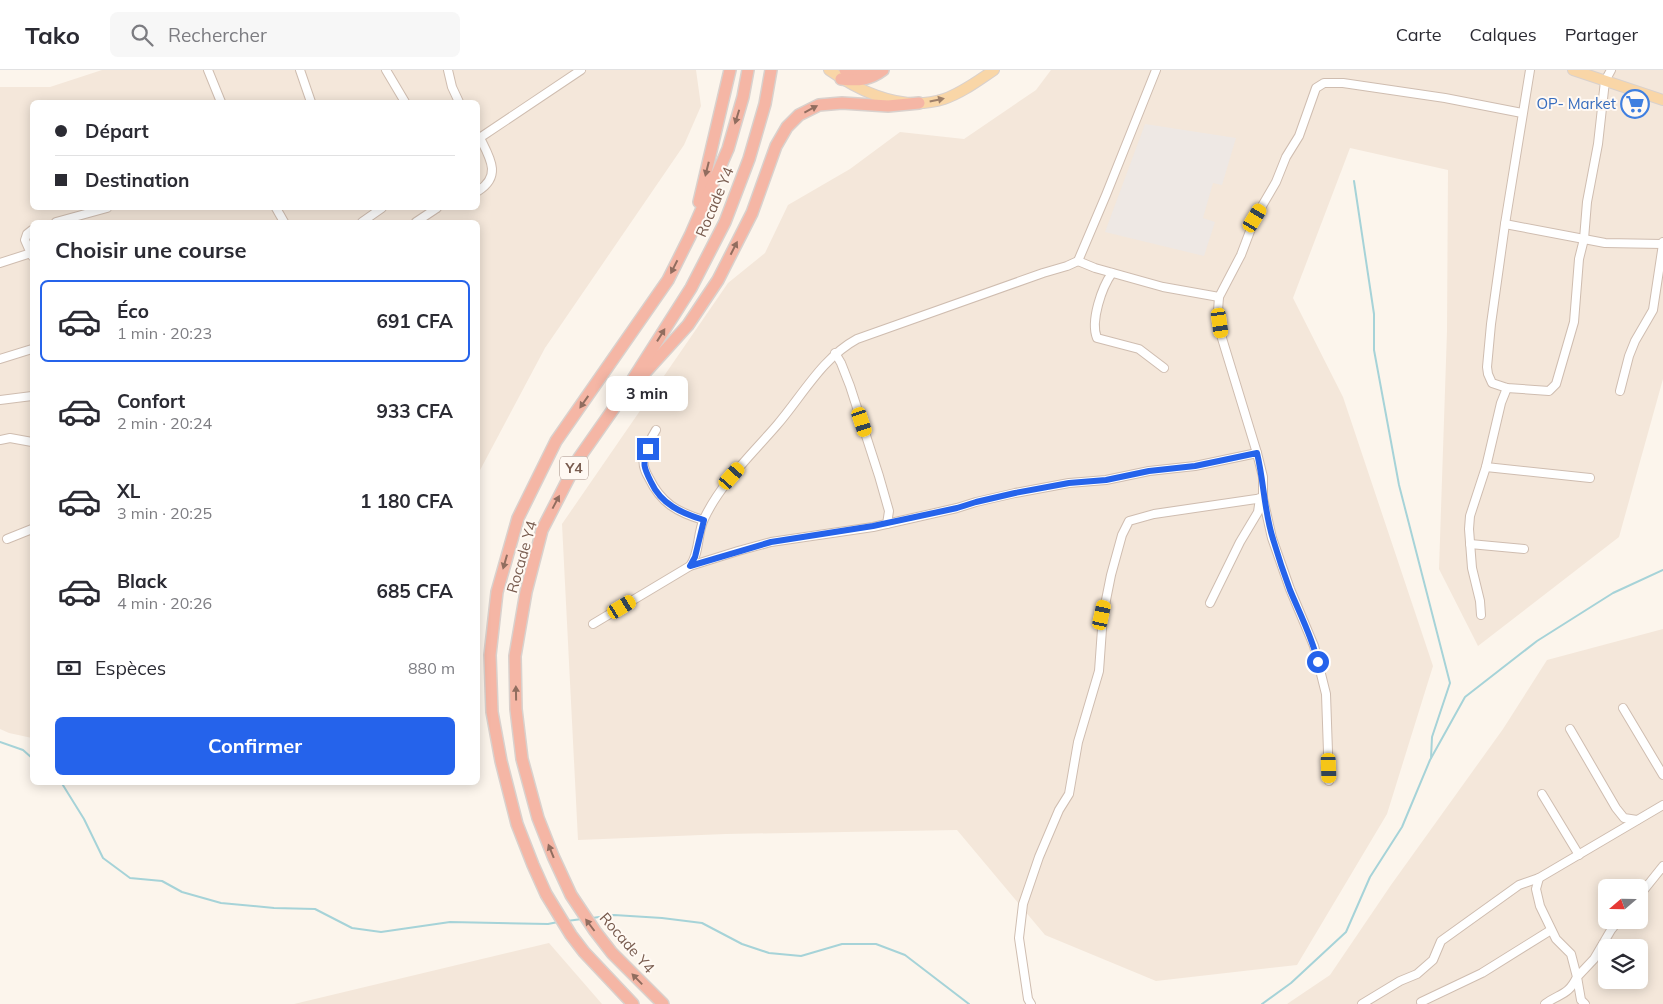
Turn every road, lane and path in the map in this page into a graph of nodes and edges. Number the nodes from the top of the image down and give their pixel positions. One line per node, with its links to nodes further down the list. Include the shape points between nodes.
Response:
1 (209, 70): 19 (street)
2 (300, 70): 20 (street)
3 (386, 70): 21 (street)
4 (448, 70): 22 (street)
5 (730, 70): 36 (highway, one-way to 36)
6 (748, 70): 36 (highway, Rocade Y4 / Y4, one-way to 36, via 728,150)
7 (772, 70): 52 (highway, Rocade Y4 / Y4, one-way to 7, via 691,288 724,222 749,159)
8 (829, 70): 17 (main road)
9 (870, 70): 17 (highway)
10 (883, 70): 17 (highway, via 856,81)
11 (994, 70): 24 (main road, one-way to 11, via 945,99)
12 (1156, 70): 41 (street)
13 (1530, 70): 25 (street)
14 (1573, 70): 18 (main road)
15 (1611, 70): 18 (street)
16 (577, 71): 26 (street)
17 (843, 74): 24 (main road, via 864,92 889,100)
18 (1605, 81): 23 (main road); 37 (street)
19 (220, 100)
20 (310, 100)
21 (404, 100)
22 (458, 100)
23 (1663, 100)
24 (919, 103): 52 (highway, one-way to 24, via 688,324 718,280 752,213 776,146 787,127 819,104 888,106)
25 (1522, 113): 34 (street); 44 (street, via 1343,83 1319,85 1299,136 1255,218 1241,255)
26 (480, 135): 27 (street, via 492,168 491,178)
27 (480, 189)
28 (100, 210): 31 (street)
29 (379, 210): 32 (street)
30 (434, 210): 33 (street)
31 (63, 220)
32 (365, 220)
33 (419, 220)
34 (1505, 224): 37 (street); 49 (street, via 1487,367 1492,383)
35 (30, 232): 39 (street, via 25,236)
36 (690, 236): 86 (highway, Rocade Y4 / Y4, one-way to 86, via 668,280 556,441 518,518 497,592 490,655 492,712 501,761 517,824 533,865 567,929)
37 (1584, 239): 38 (street, via 1620,245); 49 (street, via 1579,259 1574,322 1556,384 1549,391)
38 (1663, 243): 50 (street, via 1653,310 1632,349)
39 (30, 250)
40 (30, 256): 42 (street)
41 (1078, 261): 43 (street); 46 (street, via 856,339)
42 (0, 263)
43 (1112, 272): 44 (street, via 1163,288); 48 (street, via 1103,287 1100,301 1094,330 1098,338 1139,349)
44 (1219, 296): 57 (street, via 1221,335)
45 (30, 350): 47 (street)
46 (835, 353): 61 (street, via 732,476); 62 (street, via 850,386 879,476 888,511)
47 (0, 359)
48 (1164, 368)
49 (1507, 388): 58 (street)
50 (1620, 391)
51 (30, 396): 53 (street)
52 (622, 398): 87 (highway, Rocade Y4 / Y4, one-way to 52, via 612,953 571,895 538,818 522,759 516,710 515,656 526,592 542,530 579,458)
53 (0, 400)
54 (656, 430): 61 (street, via 644,459 654,490 679,510)
55 (0, 440): 56 (street, via 10,438)
56 (30, 442)
57 (1257, 453): 60 (street, via 1263,477); 62 (street, via 1015,493)
58 (1486, 467): 59 (street); 65 (street, via 1470,516)
59 (1590, 478)
60 (1262, 498): 68 (street, via 1258,512); 74 (street, via 1272,538 1314,646 1326,694); 88 (street, via 1129,520 1122,535 1102,615 1099,671 1078,742 1069,794 1046,841 1023,904 1019,938)
61 (704, 520): 67 (street)
62 (887, 524): 67 (street, via 771,542)
63 (30, 530): 64 (street)
64 (6, 539)
65 (1470, 544): 66 (street); 69 (street)
66 (1524, 549)
67 (690, 566): 70 (street)
68 (1210, 603)
69 (1481, 615)
70 (593, 624)
71 (1623, 708): 73 (street)
72 (1570, 729): 77 (street, via 1616,808 1624,818)
73 (1663, 775)
74 (1329, 781)
75 (1542, 794): 78 (street)
76 (1663, 805): 77 (street)
77 (1637, 820): 78 (street)
78 (1579, 855): 80 (street)
79 (1663, 866): 81 (street)
80 (1539, 878): 83 (street, via 1536,889); 89 (street, via 1519,885 1441,941 1433,960 1417,974)
81 (1648, 885)
82 (1612, 929): 84 (street, via 1594,959)
83 (1551, 930): 84 (street, via 1571,954); 85 (street, via 1482,973)
84 (1577, 977): 90 (street, via 1572,988); 91 (street, via 1581,1000)
85 (1421, 1002)
86 (633, 1004)
87 (663, 1004)
88 (1031, 1004)
89 (1362, 1004)
90 (1545, 1004)
91 (1585, 1004)

